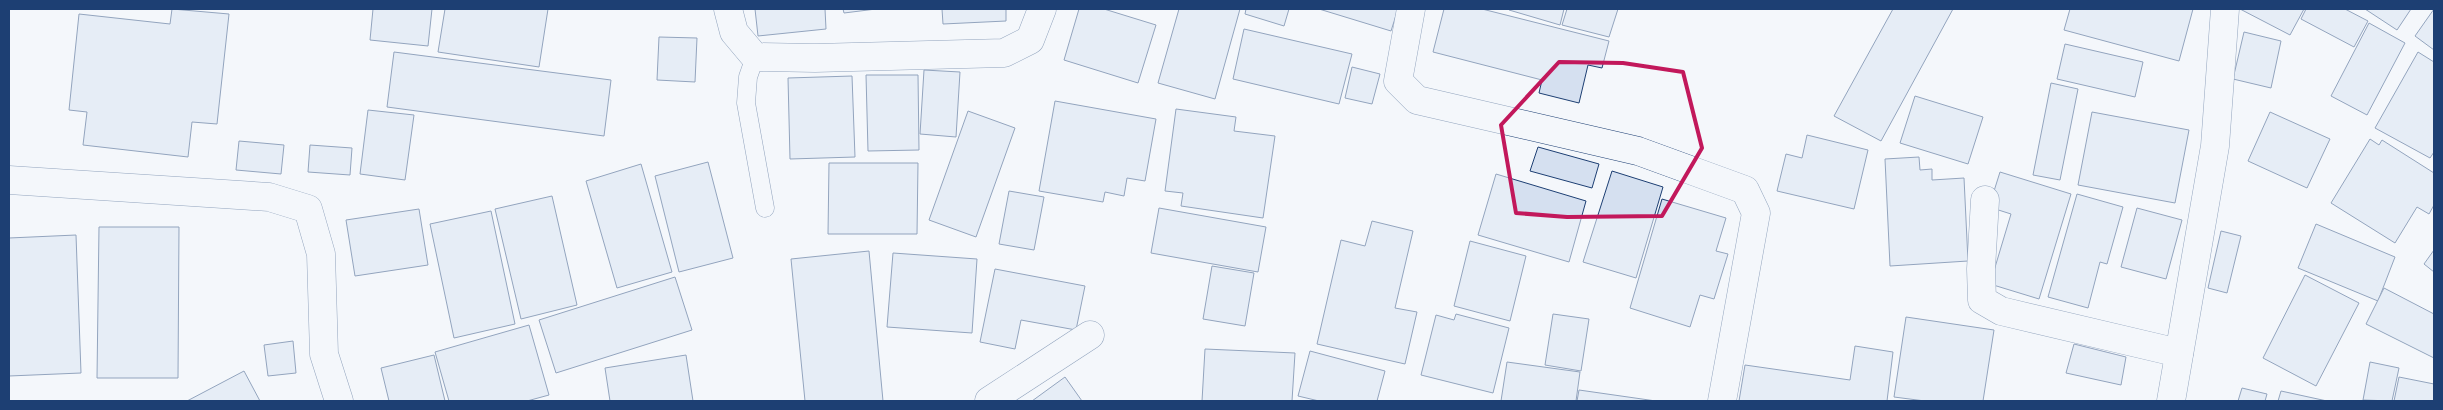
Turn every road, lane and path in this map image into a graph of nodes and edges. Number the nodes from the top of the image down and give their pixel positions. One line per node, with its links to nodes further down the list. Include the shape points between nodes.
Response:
1 (728, 9): 5 (street, via 734,32)
2 (1042, 9): 5 (street, via 1030,40 1004,53)
3 (1411, 9): 13 (street, via 1398,81 1416,100 1638,151 1745,190 1756,213)
4 (2225, 9): 10 (street, via 2215,146)
5 (756, 57): 8 (lane, via 748,77 746,103)
6 (9, 180): 11 (street, via 270,196 308,209 321,254 324,354)
7 (1985, 200): 10 (street, via 1982,300 2001,310)
8 (765, 208)
9 (1090, 335): 12 (street)
10 (2179, 353): 14 (street)
11 (339, 401)
12 (989, 401)
13 (1722, 401)
14 (2171, 401)

